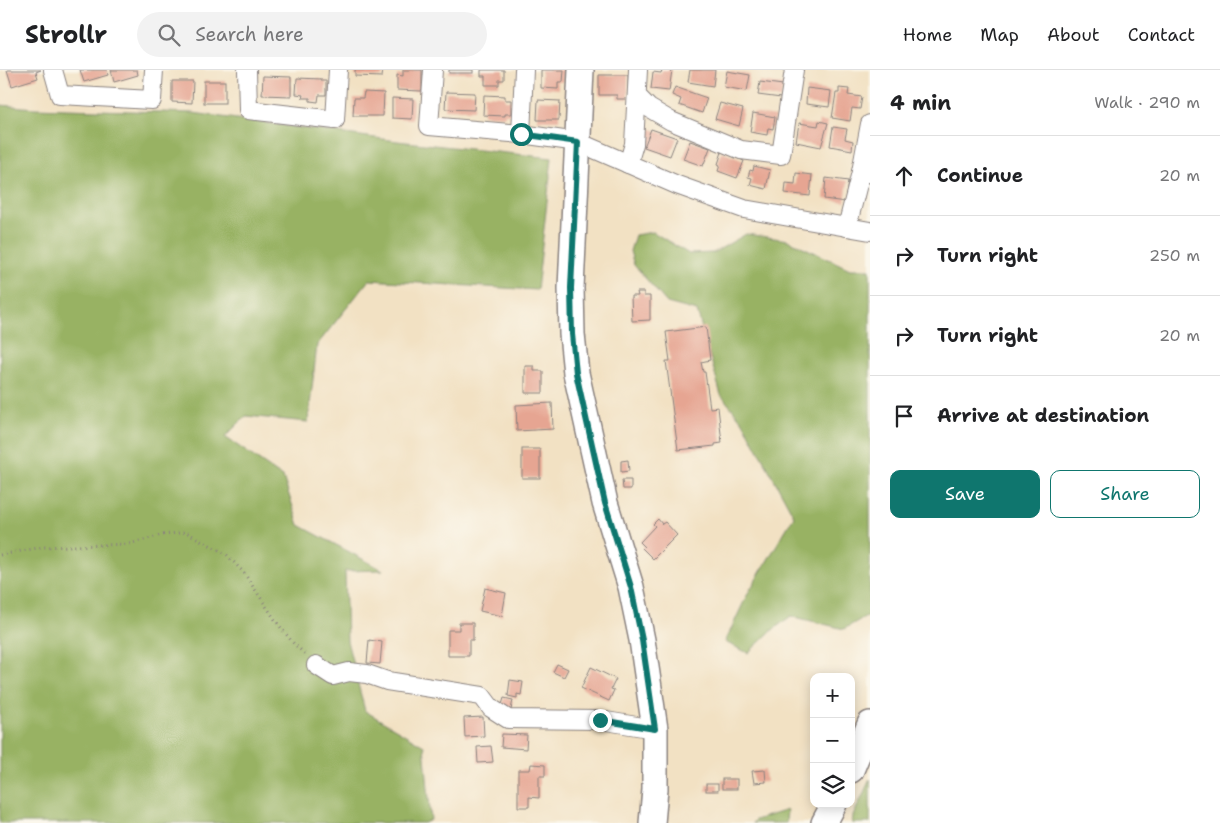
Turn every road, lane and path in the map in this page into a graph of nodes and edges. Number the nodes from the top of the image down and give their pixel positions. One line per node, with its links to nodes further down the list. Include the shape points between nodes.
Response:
1 (54, 70): 2 (street, via 60,95 152,100)
2 (154, 70)
3 (247, 70): 4 (street, via 248,110 335,120)
4 (338, 70)
5 (433, 70): 12 (street, via 429,126)
6 (524, 70): 12 (street)
7 (581, 70): 13 (street)
8 (638, 70): 10 (street)
9 (794, 70): 10 (street, via 780,155 741,150 671,121 649,108)
10 (637, 96): 14 (street, via 634,144)
11 (870, 124): 15 (street)
12 (521, 134): 13 (street)
13 (578, 142): 14 (street); 21 (street, via 571,288 576,373 605,503 631,587)
14 (628, 164): 16 (street, via 744,209)
15 (866, 172): 16 (street)
16 (847, 227): 17 (street)
17 (870, 230)
18 (0, 555): 19 (path, via 43,547 129,544 186,532 226,554 244,573 294,644)
19 (316, 665): 21 (street, via 333,676 349,672 367,674 482,696 491,708 508,719 600,720)
20 (870, 724): 22 (street)
21 (655, 729): 24 (street)
22 (854, 763)
23 (832, 808): 25 (street)
24 (652, 823)
25 (824, 823)

